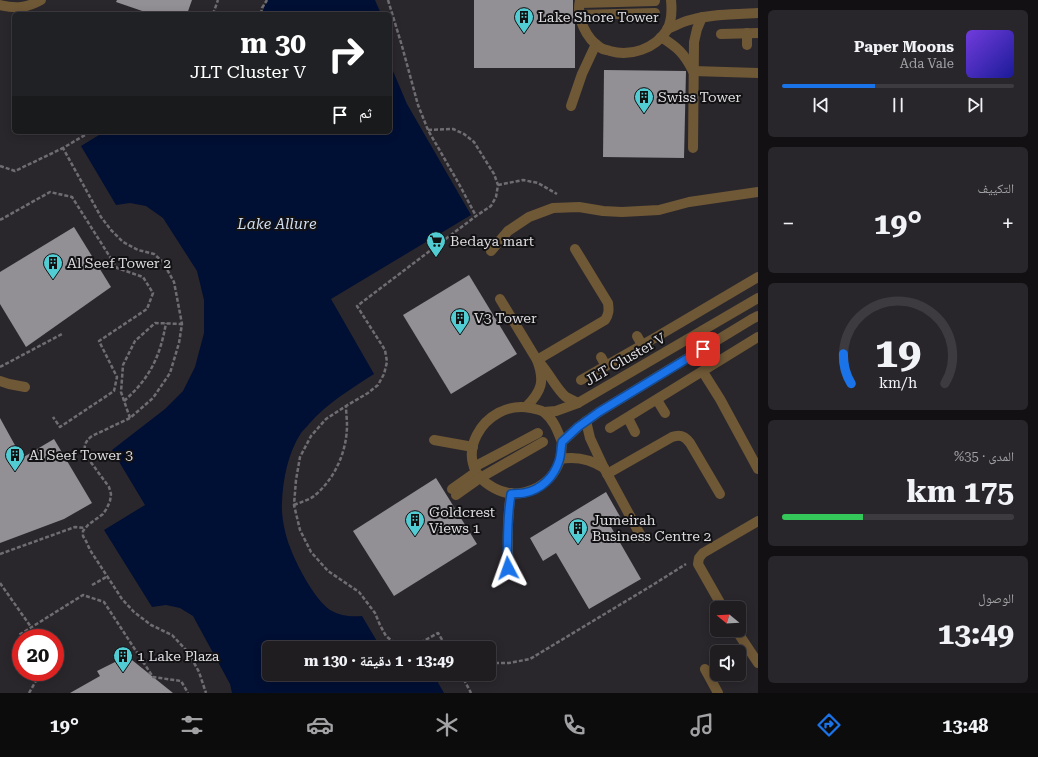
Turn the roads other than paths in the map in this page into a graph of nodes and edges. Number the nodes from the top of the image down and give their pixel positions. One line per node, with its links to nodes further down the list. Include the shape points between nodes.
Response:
1 (41, 0): 6 (lane)
2 (671, 0): 12 (lane, via 672,14)
3 (580, 1): 4 (lane); 9 (lane)
4 (655, 1)
5 (0, 5): 6 (lane)
6 (27, 10)
7 (655, 13): 9 (lane)
8 (758, 13): 10 (lane)
9 (580, 15): 15 (lane, via 585,30)
10 (702, 17): 12 (lane); 17 (lane, via 694,42)
11 (758, 32): 13 (lane)
12 (664, 33): 15 (lane, via 658,41 645,49 631,53 616,53 602,49); 17 (lane, via 688,60)
13 (747, 33): 14 (lane); 16 (lane)
14 (721, 34)
15 (596, 44): 19 (lane)
16 (746, 45)
17 (693, 70): 18 (lane); 20 (lane)
18 (758, 73)
19 (571, 106)
20 (692, 148)
21 (758, 192): 23 (lane, via 689,202 660,210 622,212 579,207 553,208 529,217 508,231)
22 (575, 249): 29 (lane, via 608,303 608,315 605,320)
23 (491, 251)
24 (758, 277): 31 (lane, via 640,341 604,362)
25 (758, 298): 35 (lane, JLT Cluster V)
26 (500, 299): 29 (lane)
27 (758, 316): 40 (lane)
28 (758, 337): 30 (lane)
29 (537, 360): 35 (lane, via 561,392); 36 (lane, via 542,378 537,394)
30 (703, 372): 34 (lane); 49 (lane)
31 (581, 380)
32 (0, 381): 33 (lane)
33 (25, 387)
34 (657, 400): 38 (lane); 39 (lane)
35 (578, 403): 37 (lane, JLT Cluster V, via 556,411)
36 (526, 407): 37 (lane, JLT Cluster V); 47 (lane, JLT Cluster V, via 512,408 492,417 478,433)
37 (544, 412): 46 (lane, via 553,422)
38 (665, 413)
39 (628, 418): 41 (lane); 43 (lane)
40 (586, 421): 46 (lane); 50 (lane, via 590,438)
41 (610, 428)
42 (538, 432): 51 (lane)
43 (635, 432)
44 (434, 440): 47 (lane)
45 (543, 442): 51 (lane)
46 (562, 442): 48 (lane)
47 (472, 447): 51 (lane, via 472,459)
48 (560, 460): 50 (lane, via 584,459 598,464); 53 (lane, via 546,482 536,489)
49 (758, 469)
50 (606, 471): 54 (lane, via 672,437 682,436 690,442); 56 (lane)
51 (477, 472): 52 (lane); 53 (lane, via 489,486)
52 (454, 492)
53 (511, 494): 57 (lane, via 507,531)
54 (720, 494)
55 (758, 521): 58 (lane, via 701,555 698,561)
56 (642, 538)
57 (508, 568)
58 (718, 601)
59 (741, 637): 60 (lane)
60 (758, 664)
61 (705, 669): 62 (lane)
62 (718, 693)

